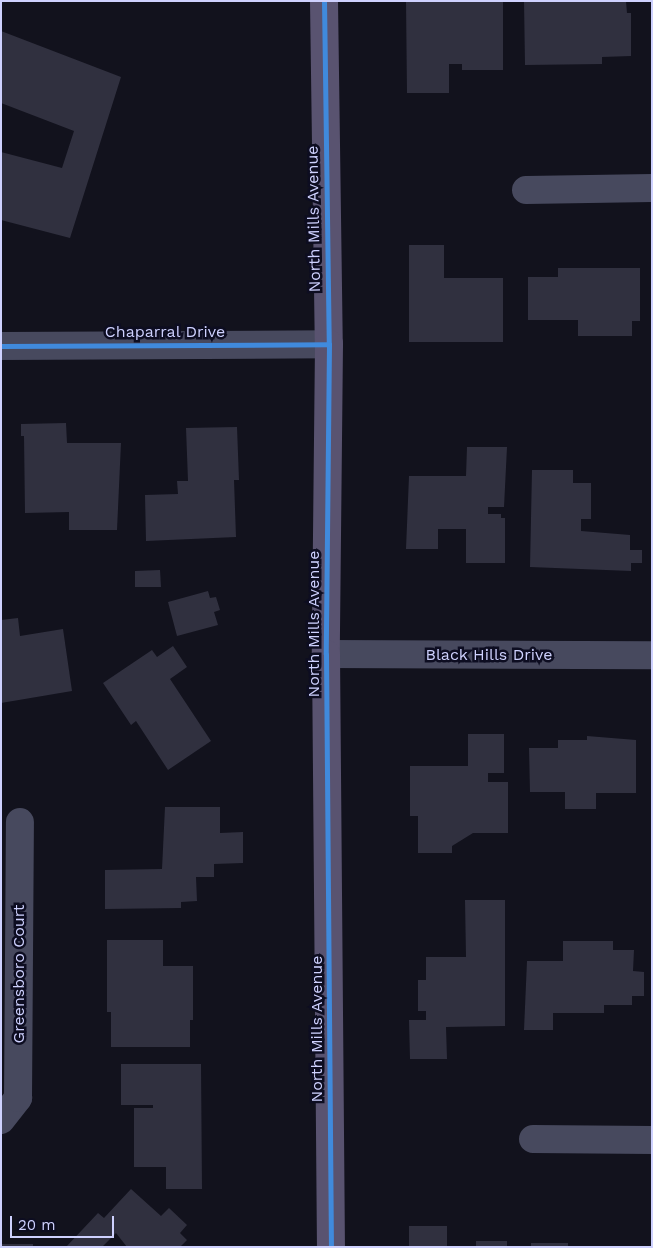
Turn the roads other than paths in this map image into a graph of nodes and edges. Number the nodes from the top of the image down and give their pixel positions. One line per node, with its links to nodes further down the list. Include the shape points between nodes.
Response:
1 (324, 1): 4 (main road, North Mills Avenue)
2 (652, 188): 3 (street)
3 (526, 190)
4 (328, 344): 5 (street, Chaparral Drive); 6 (main road, North Mills Avenue)
5 (1, 346)
6 (326, 654): 7 (street, Black Hills Drive); 12 (main road, North Mills Avenue)
7 (652, 655)
8 (20, 822): 9 (street, Greensboro Court, via 18,1098)
9 (1, 1120)
10 (533, 1139): 11 (street)
11 (652, 1140)
12 (331, 1247)

